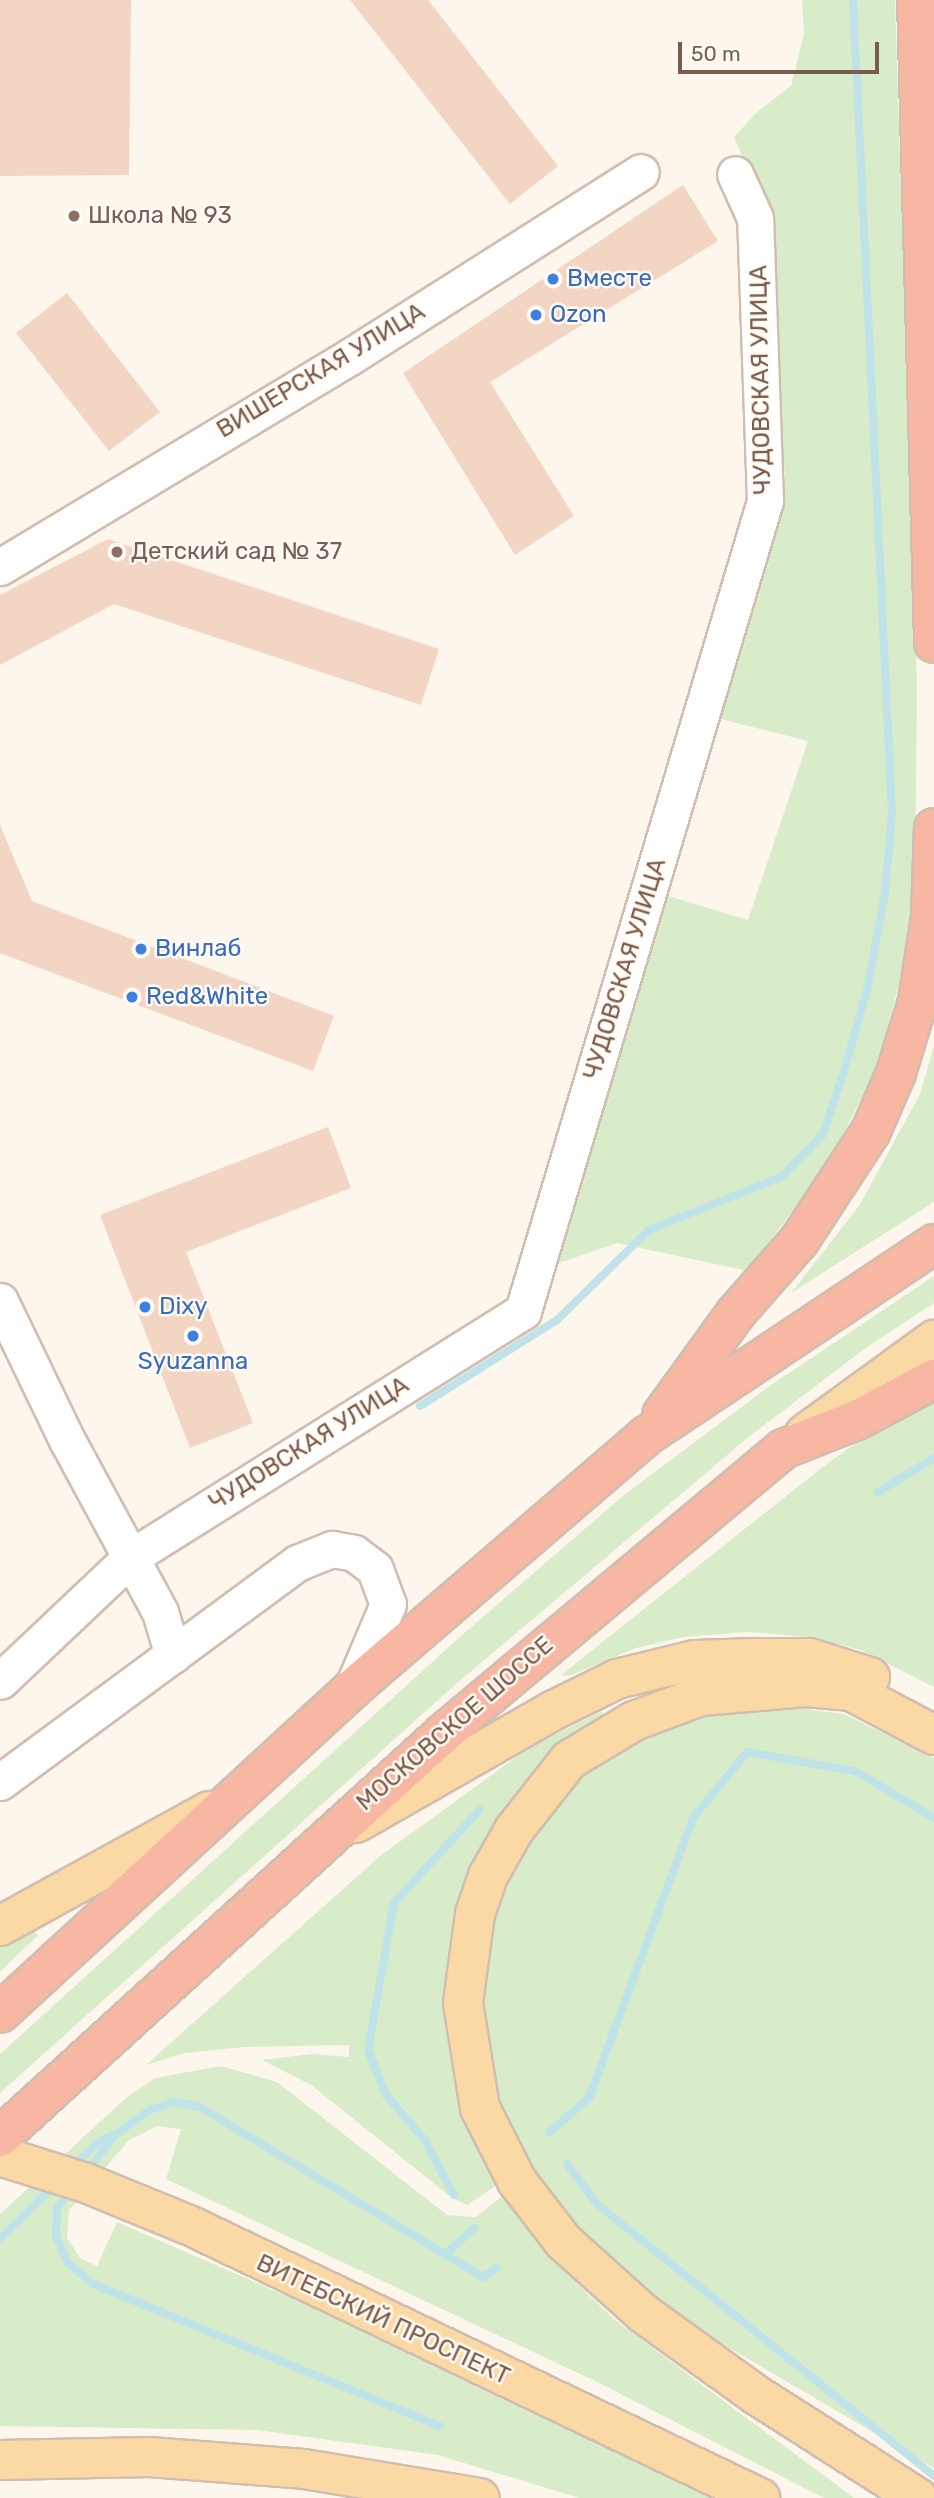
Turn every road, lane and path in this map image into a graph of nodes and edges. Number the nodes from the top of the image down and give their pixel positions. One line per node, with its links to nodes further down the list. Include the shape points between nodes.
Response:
1 (917, 0): 5 (highway)
2 (641, 173): 4 (street, ВИШЕРСКАЯ УЛИЦА, via 351,356)
3 (735, 174): 13 (street, ЧУДОВСКАЯ УЛИЦА, via 755,218 765,501 523,1311)
4 (0, 567)
5 (934, 643)
6 (934, 828): 11 (highway, via 931,917 918,1001 896,1073 871,1131 799,1241 735,1314)
7 (934, 1244): 11 (highway)
8 (0, 1301): 13 (street)
9 (934, 1340): 12 (main road, МОСКОВСКОЕ ШОССЕ)
10 (934, 1379): 12 (highway, via 859,1419)
11 (646, 1436): 16 (highway)
12 (783, 1449): 21 (highway, МОСКОВСКОЕ ШОССЕ, via 559,1634)
13 (131, 1558): 14 (street, via 160,1612); 15 (street, ЧУДОВСКАЯ УЛИЦА)
14 (173, 1655): 16 (street, via 297,1563 332,1549 354,1553 375,1569 388,1604); 19 (street)
15 (0, 1681)
16 (352, 1689): 20 (highway)
17 (934, 1710): 21 (main road, via 887,1684 809,1658 695,1660 617,1679)
18 (934, 1735): 29 (main road, via 851,1692 806,1687 701,1696 634,1721 569,1760 514,1830 488,1877 475,1914 463,2003 480,2108 517,2181 563,2241 644,2314 755,2395)
19 (0, 1782)
20 (233, 1798): 22 (main road); 23 (highway)
21 (318, 1844): 24 (highway, МОСКОВСКОЕ ШОССЕ)
22 (0, 1926)
23 (0, 2013)
24 (0, 2137)
25 (0, 2156): 28 (main road, ВИТЕБСКИЙ ПРОСПЕКТ, via 141,2204)
26 (0, 2460): 27 (main road, via 149,2457 291,2468)
27 (480, 2498)
28 (760, 2498)
29 (918, 2498)

